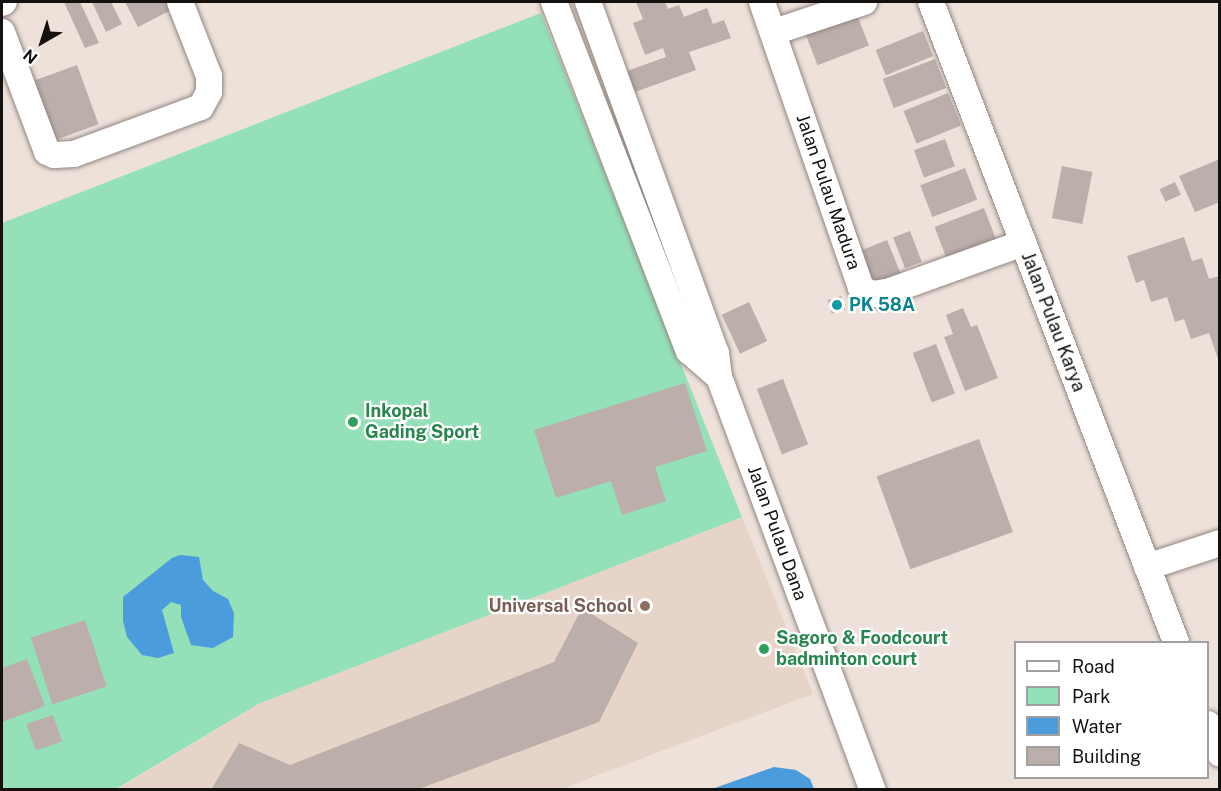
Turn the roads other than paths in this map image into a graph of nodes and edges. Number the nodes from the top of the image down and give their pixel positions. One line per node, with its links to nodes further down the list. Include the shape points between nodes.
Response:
1 (180, 2): 7 (street, via 209,76 209,92 201,107 74,154 47,152)
2 (554, 2): 10 (street, Jalan Pulau Dana, via 689,351)
3 (588, 2): 10 (street, Jalan Pulau Dana, via 716,353)
4 (762, 2): 8 (street, Jalan Pulau Madura)
5 (864, 2): 8 (street)
6 (931, 2): 9 (street, Jalan Pulau Karya)
7 (2, 32)
8 (774, 32): 9 (street, Jalan Pulau Madura, via 861,288 872,294 887,292)
9 (1023, 243): 12 (street, Jalan Pulau Karya)
10 (719, 377): 16 (street, Jalan Pulau Dana)
11 (1220, 543): 12 (street)
12 (1147, 567): 13 (street, Jalan Pulau Karya)
13 (1176, 641)
14 (1209, 726): 15 (street)
15 (1220, 754)
16 (873, 789)

